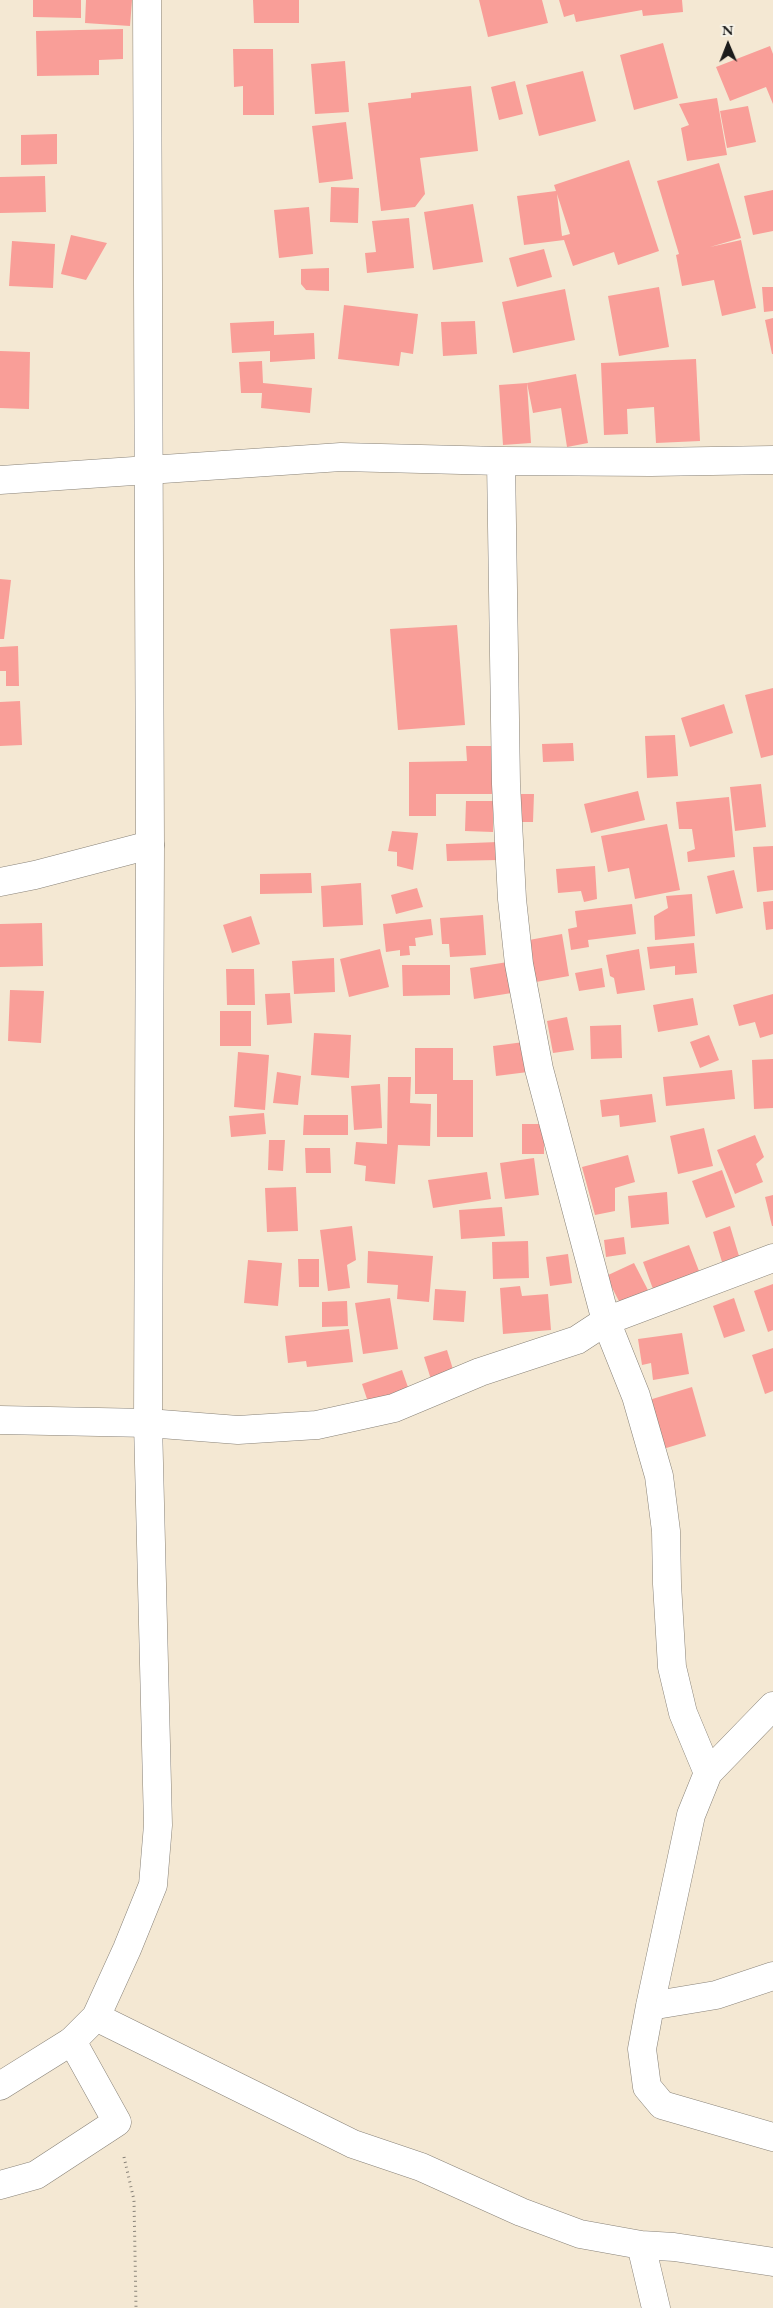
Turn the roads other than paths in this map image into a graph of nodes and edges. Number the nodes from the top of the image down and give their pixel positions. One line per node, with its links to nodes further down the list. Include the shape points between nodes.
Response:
1 (148, 0): 4 (street)
2 (773, 460): 3 (street)
3 (502, 461): 4 (street, via 341,457); 9 (street, via 506,784 519,964 539,1069)
4 (150, 470): 5 (street); 6 (street)
5 (0, 480)
6 (150, 845): 7 (street); 11 (street)
7 (0, 882)
8 (773, 1258): 9 (street)
9 (606, 1321): 11 (street, via 578,1340 480,1372 394,1408 317,1424 238,1430); 13 (street, via 636,1396 659,1476 666,1531 672,1667 683,1713)
10 (0, 1420): 11 (street)
11 (148, 1423): 16 (street, via 158,1825 153,1885)
12 (773, 1706): 13 (street)
13 (708, 1773): 15 (street, via 691,1815)
14 (773, 1976): 15 (street, via 716,1995)
15 (650, 2006): 19 (street, via 642,2049 647,2087 662,2105)
16 (96, 2016): 17 (street); 21 (street, via 353,2144 421,2167 520,2212 580,2234)
17 (72, 2041): 18 (street); 20 (street, via 117,2122 36,2175)
18 (0, 2086)
19 (773, 2137)
20 (0, 2185)
21 (641, 2245): 22 (street); 23 (street)
22 (773, 2262)
23 (656, 2308)

